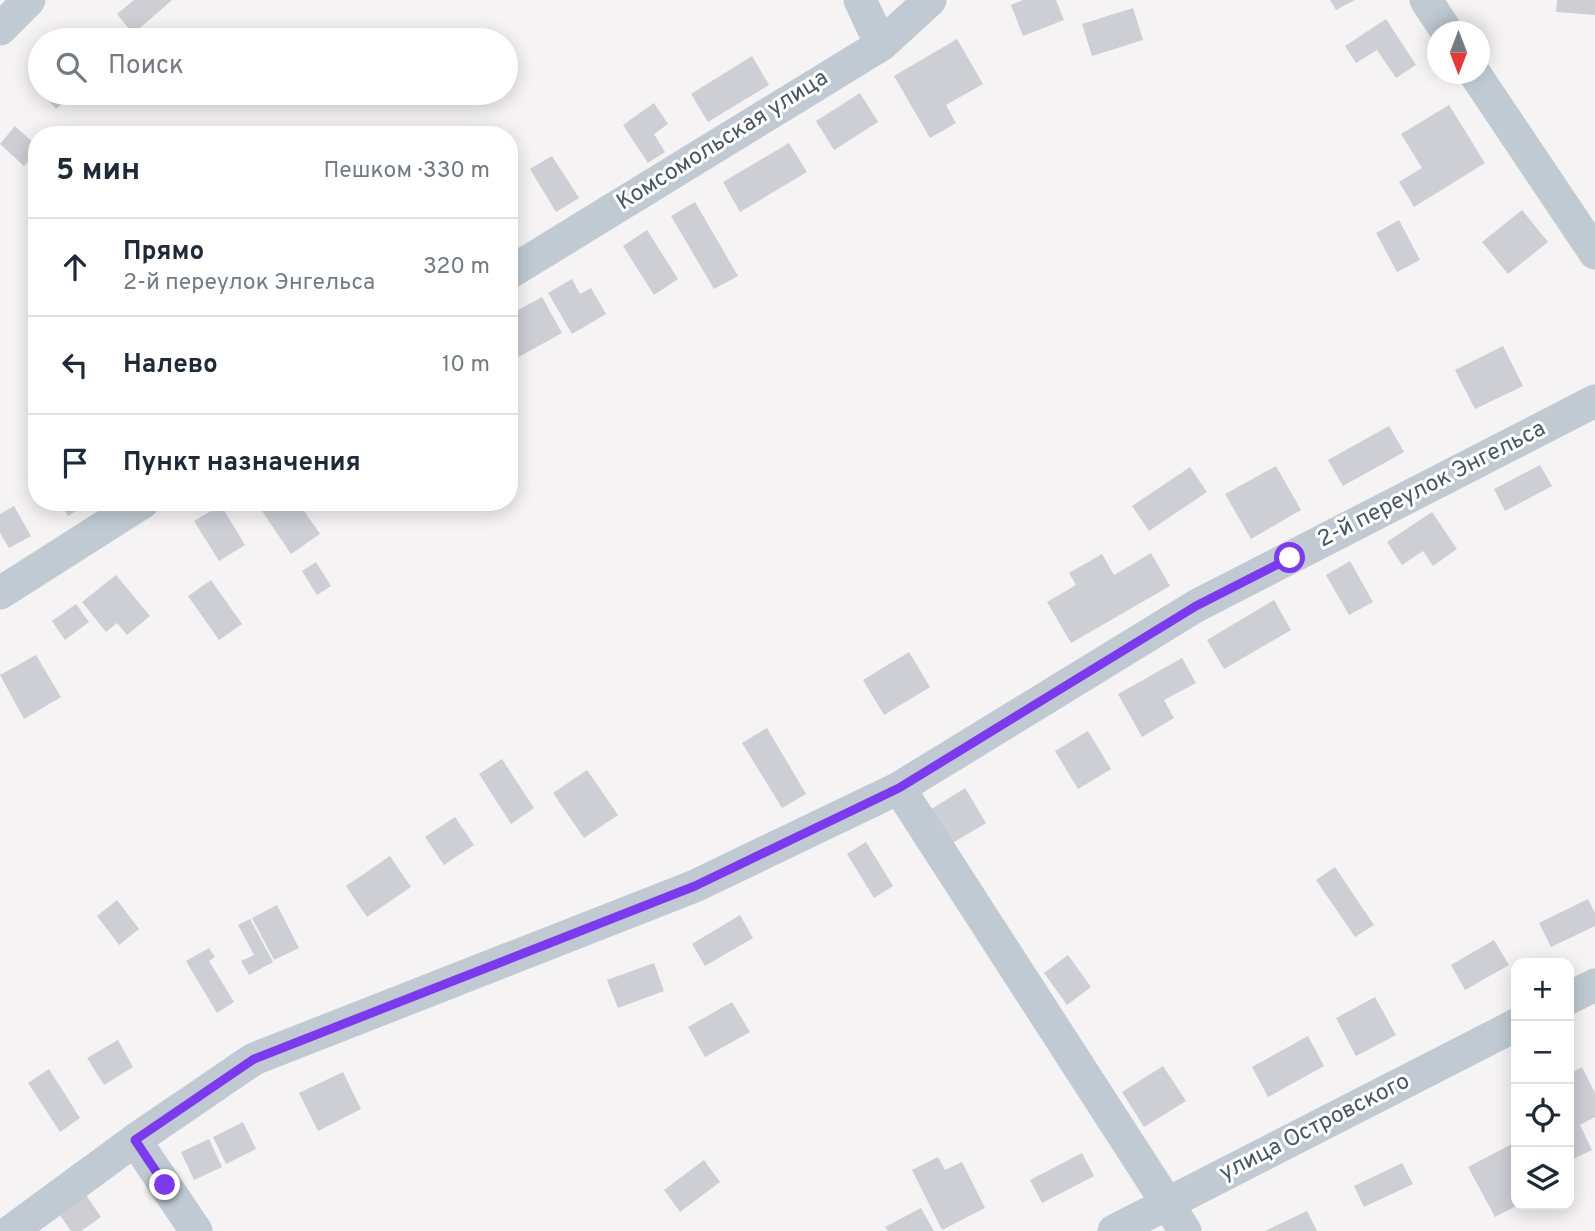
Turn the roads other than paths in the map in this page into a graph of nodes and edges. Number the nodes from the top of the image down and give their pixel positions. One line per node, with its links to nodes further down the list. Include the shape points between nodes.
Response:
1 (29, 0): 6 (street)
2 (860, 0): 7 (street)
3 (930, 0): 7 (street, Комсомольская улица)
4 (1426, 0): 5 (street)
5 (1440, 21)
6 (0, 29)
7 (881, 45): 10 (street, Комсомольская улица)
8 (1482, 84): 9 (street)
9 (1595, 253)
10 (518, 267)
11 (1595, 401): 14 (street, 2-й переулок Энгельса, via 1196,606)
12 (129, 511): 13 (street)
13 (0, 593)
14 (899, 788): 18 (street, 2-й переулок Энгельса, via 695,886 254,1059); 19 (street)
15 (1595, 985): 16 (street)
16 (1574, 996)
17 (1511, 1028): 19 (street, улица Островского)
18 (135, 1140): 20 (street, 2-й переулок Энгельса); 21 (street)
19 (1168, 1203): 22 (street, улица Островского); 23 (street)
20 (10, 1231)
21 (196, 1231)
22 (1114, 1231)
23 (1185, 1231)

